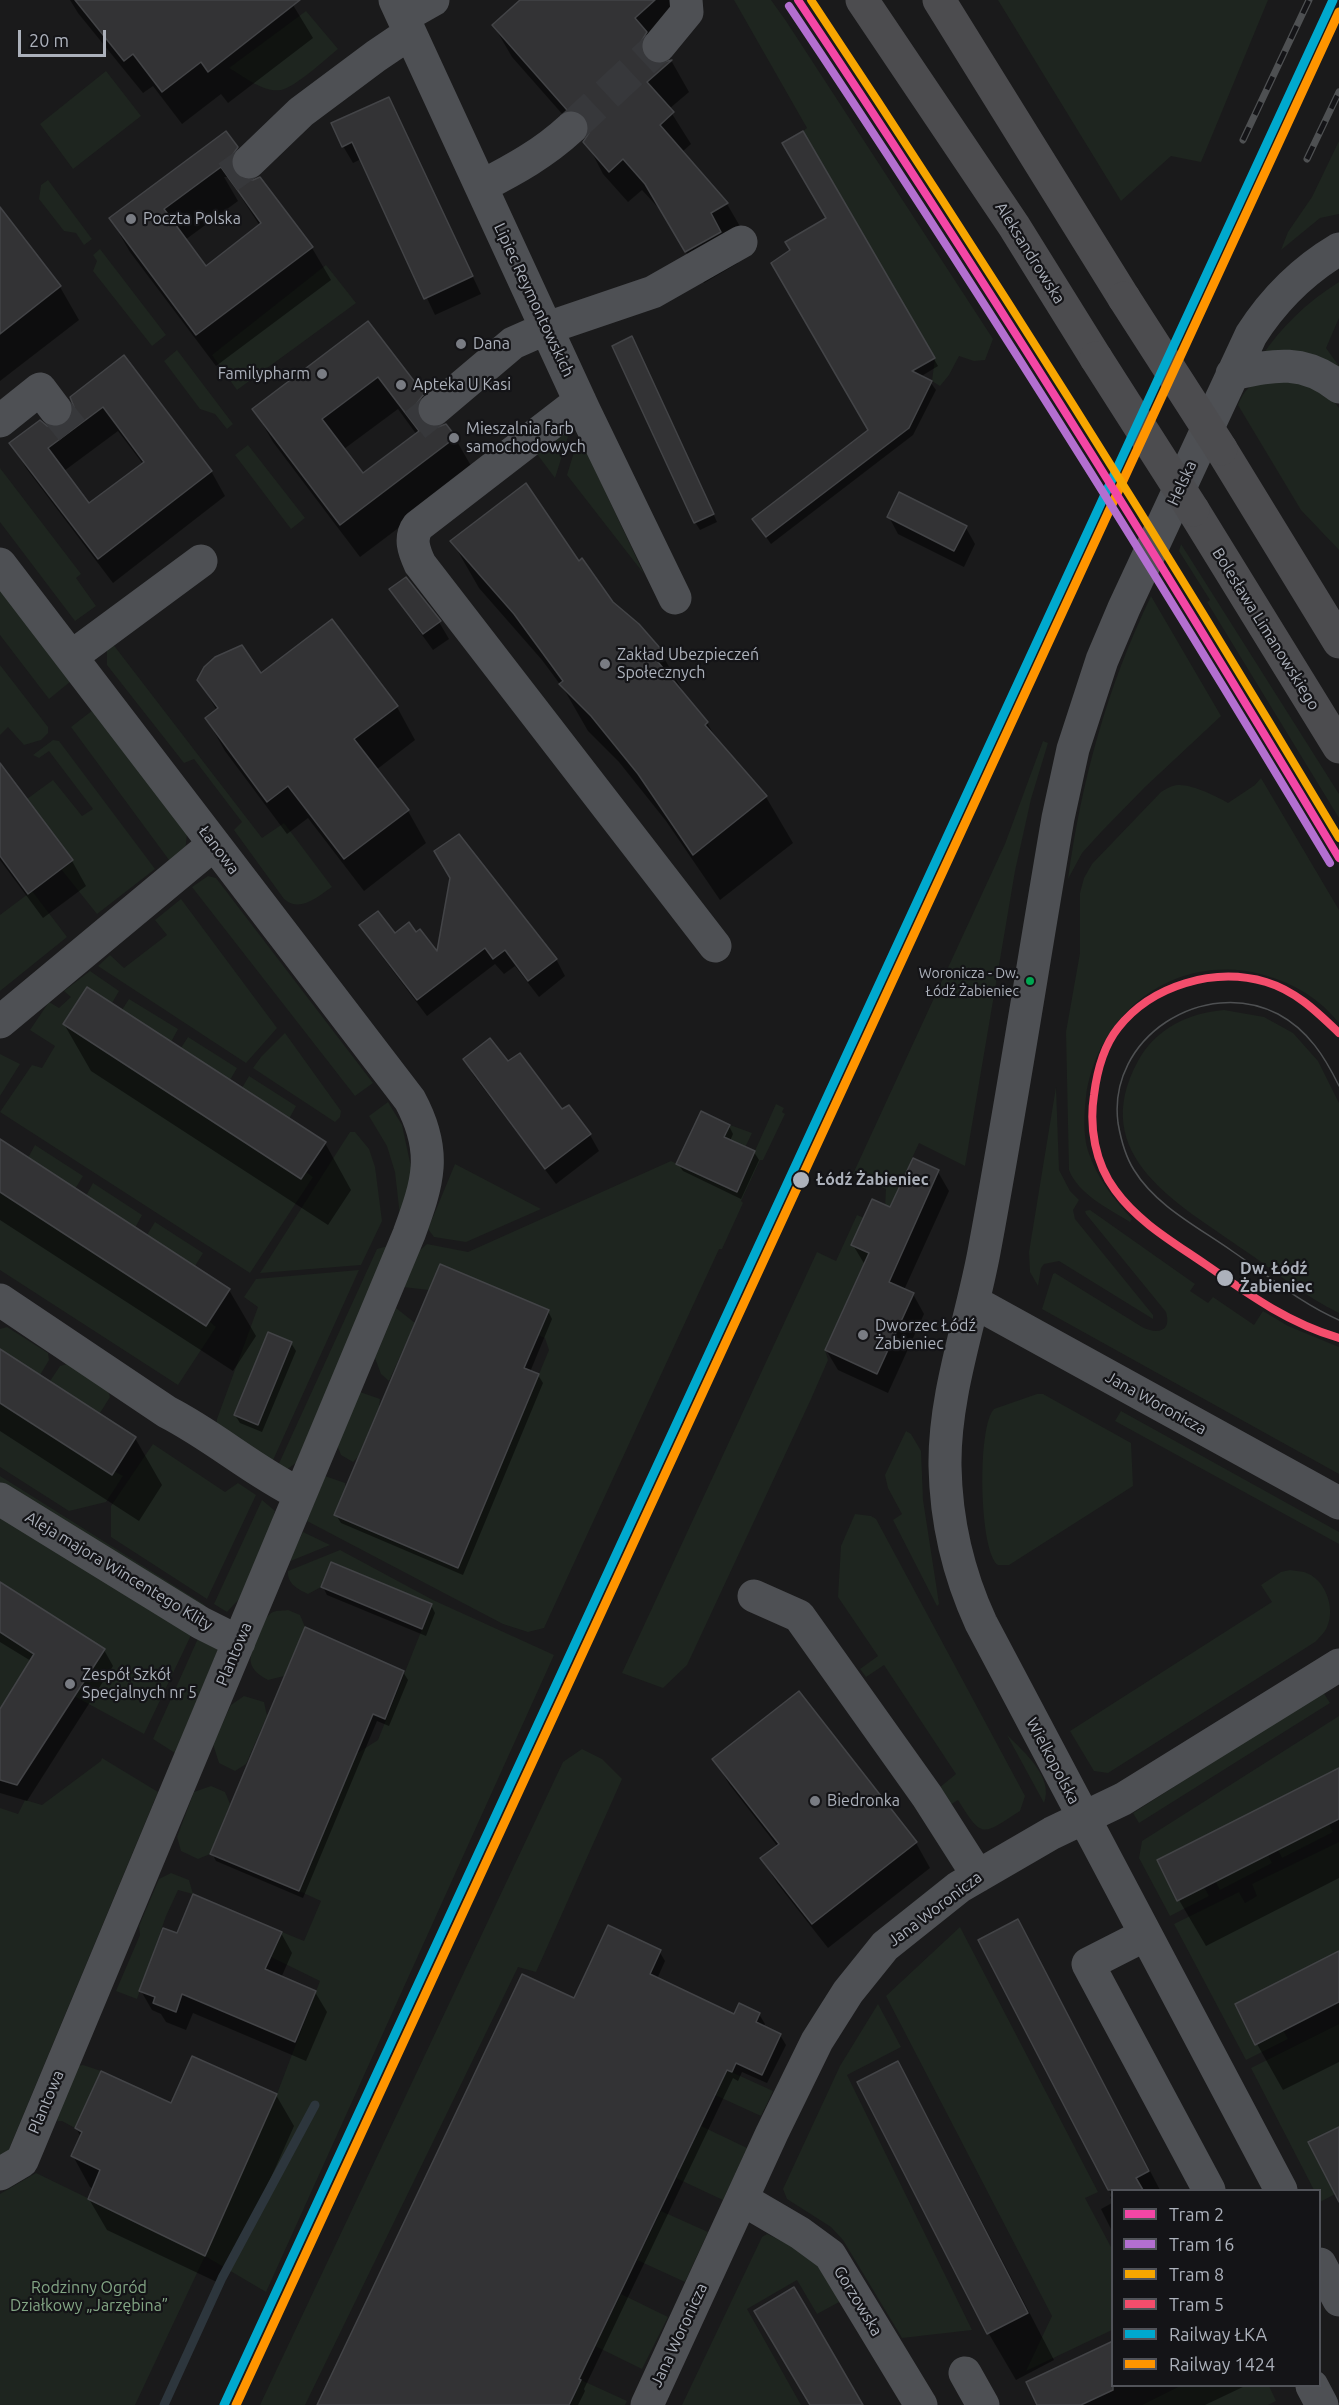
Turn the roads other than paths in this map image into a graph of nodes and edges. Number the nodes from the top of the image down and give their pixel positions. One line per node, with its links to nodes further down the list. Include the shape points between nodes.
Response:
1 (433, 0): 5 (street)
2 (686, 0): 6 (street, via 687,12)
3 (862, 0): 19 (main road, Aleksandrowska, bridge, via 1014,226)
4 (939, 0): 23 (main road, bridge)
5 (403, 17): 8 (street, via 376,56 301,112); 9 (street, Lipiec Reymontowskich)
6 (659, 46)
7 (561, 137): 9 (street, via 528,162)
8 (249, 162)
9 (482, 186): 12 (street, Lipiec Reymontowskich)
10 (741, 242): 12 (street, via 652,292)
11 (1339, 249): 13 (street, Helska, via 1304,273 1276,300 1251,335)
12 (547, 327): 15 (street, Lipiec Reymontowskich); 17 (street, via 513,344)
13 (1232, 374): 14 (street, via 1291,366 1323,374); 31 (street, Helska, via 1112,635 1073,749)
14 (1339, 387)
15 (580, 401): 22 (street, Lipiec Reymontowskich); 27 (street, via 418,526 413,536 414,549 420,564)
16 (55, 409): 18 (street, via 40,389)
17 (435, 409)
18 (0, 421)
19 (1193, 510): 25 (main road, Bolesława Limanowskiego)
20 (201, 561): 24 (street)
21 (0, 564): 24 (street, Łanowa)
22 (675, 598)
23 (1339, 642)
24 (71, 657): 26 (street, Łanowa)
25 (1339, 747)
26 (214, 844): 28 (street); 29 (street, Łanowa, via 410,1100)
27 (714, 946)
28 (0, 1022)
29 (426, 1143): 32 (street, Plantowa, via 425,1191)
30 (0, 1300): 32 (street, via 268,1479)
31 (974, 1302): 34 (street, Jana Woronicza); 38 (street, Wielkopolska, via 947,1435 946,1482 952,1537 962,1578 981,1623)
32 (300, 1494): 36 (street, Plantowa)
33 (0, 1499): 36 (street, Aleja majora Wincentego Klity, via 201,1623)
34 (1339, 1503)
35 (754, 1596): 39 (street, via 799,1617 927,1796)
36 (239, 1642): 41 (street, Plantowa)
37 (1339, 1665): 38 (street, Jana Woronicza, via 1123,1799)
38 (1083, 1817): 39 (street, Jana Woronicza); 40 (street, Wielkopolska)
39 (978, 1876): 44 (street, Jana Woronicza, via 885,1946 848,1992 817,2041)
40 (1145, 1935): 42 (street, via 1088,1964); 43 (street, Wielkopolska)
41 (11, 2168)
42 (1208, 2189)
43 (1280, 2189)
44 (742, 2199): 49 (street, Jana Woronicza); 50 (street, Gorzowska, via 830,2255)
45 (1321, 2266): 46 (street)
46 (1339, 2300)
47 (964, 2373): 51 (street)
48 (1313, 2387): 52 (street)
49 (647, 2405)
50 (921, 2405)
51 (983, 2405)
52 (1322, 2405)

